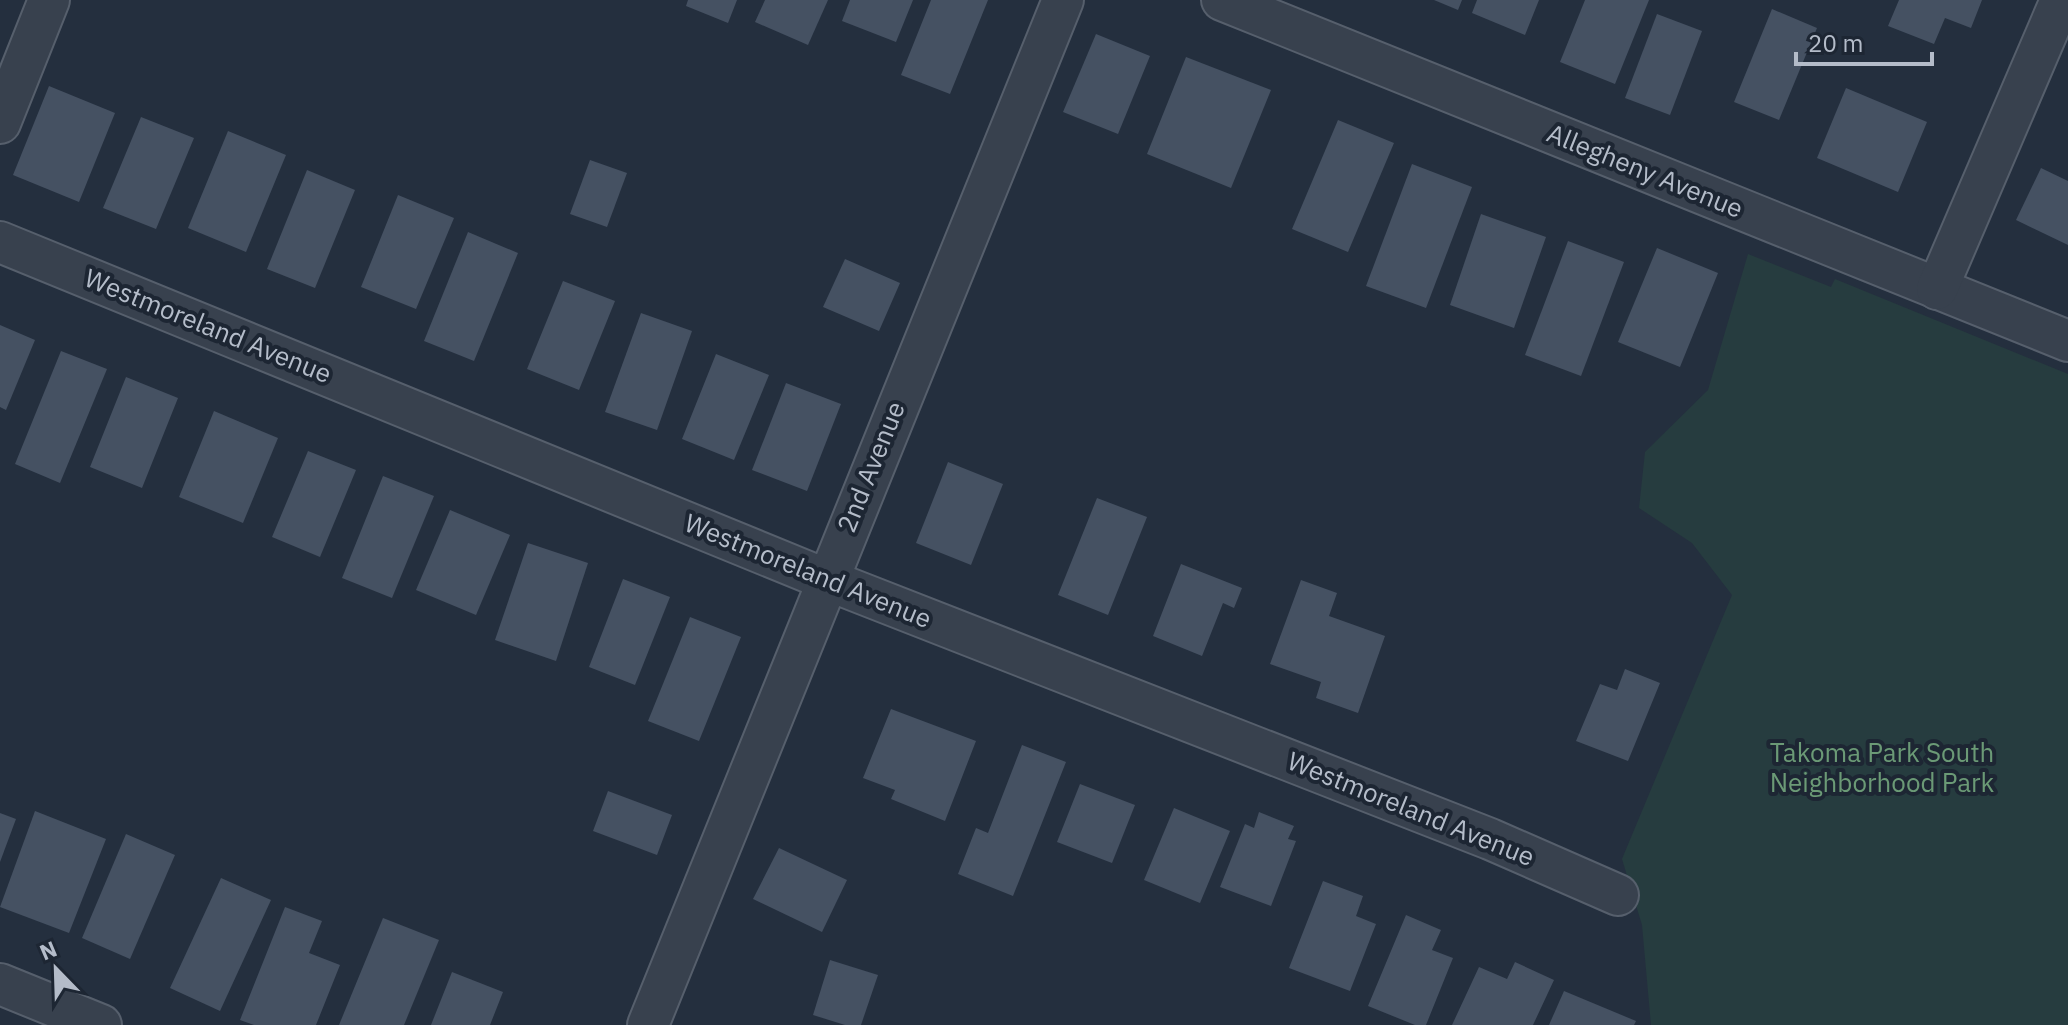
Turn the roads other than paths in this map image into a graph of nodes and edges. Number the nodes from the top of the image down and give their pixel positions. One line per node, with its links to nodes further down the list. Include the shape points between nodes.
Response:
1 (49, 0): 5 (street)
2 (1063, 0): 9 (street, 2nd Avenue)
3 (1222, 0): 7 (street, Allegheny Avenue)
4 (2061, 0): 7 (street)
5 (0, 123)
6 (0, 242): 9 (street, Westmoreland Avenue)
7 (1937, 289): 8 (street, Allegheny Avenue)
8 (2068, 341)
9 (825, 579): 10 (street, Westmoreland Avenue, via 1490,839); 13 (street, 2nd Avenue)
10 (1618, 895)
11 (0, 984): 12 (street)
12 (101, 1025)
13 (648, 1025)

